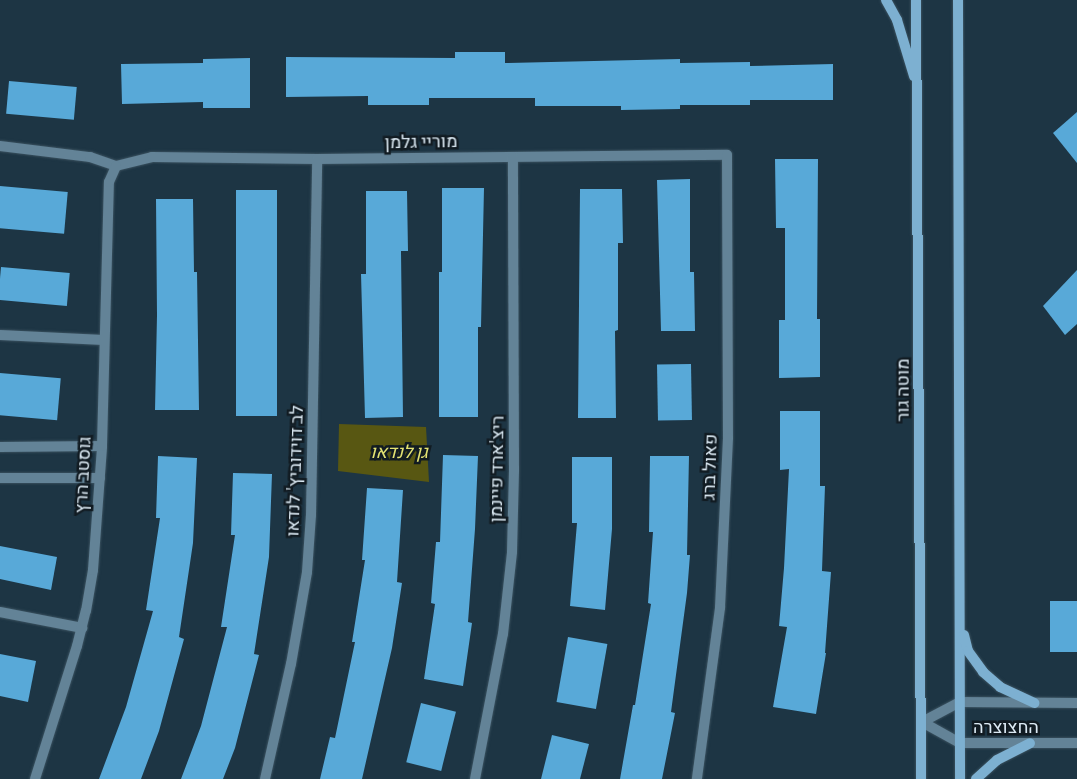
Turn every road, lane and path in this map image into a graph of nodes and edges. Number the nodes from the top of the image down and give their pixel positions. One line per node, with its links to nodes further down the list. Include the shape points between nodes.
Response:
1 (886, 0): 4 (main road, via 897,20)
2 (916, 0): 4 (main road, מוטה גור)
3 (958, 0): 17 (main road)
4 (917, 88): 22 (main road, מוטה גור)
5 (0, 146): 9 (street, via 90,156)
6 (727, 155): 7 (street, מוריי גלמן); 29 (street, פאול ברג, via 728,438 722,578 713,674)
7 (513, 157): 8 (street, מוריי גלמן); 28 (street, ריצ'ארד פיינמן, via 512,552 503,634)
8 (317, 159): 9 (street, מוריי גלמן, via 152,157); 27 (street, לב דוידוביץ' לנדאו, via 308,553 291,664)
9 (116, 166): 11 (street, גוסטב הרץ, via 109,182)
10 (0, 335): 11 (street)
11 (104, 340): 12 (street, גוסטב הרץ)
12 (102, 446): 13 (street); 15 (street, גוסטב הרץ)
13 (0, 447)
14 (0, 478): 15 (street)
15 (100, 478): 18 (street, גוסטב הרץ, via 93,570)
16 (0, 612): 18 (street)
17 (960, 616): 19 (main road); 20 (main road, via 968,651 983,672 1000,687)
18 (82, 628): 26 (street, גוסטב הרץ)
19 (960, 702): 20 (street, החצוצרה); 22 (street, החצוצרה); 23 (main road)
20 (1035, 703): 21 (street, החצוצרה)
21 (1077, 703)
22 (922, 722): 23 (street, החצוצרה); 30 (main road, מוטה גור)
23 (960, 743): 24 (street, החצוצרה); 31 (main road)
24 (1030, 743): 25 (street, החצוצרה); 32 (main road, via 997,760)
25 (1077, 743)
26 (35, 779)
27 (265, 779)
28 (475, 779)
29 (697, 779)
30 (921, 779)
31 (960, 779)
32 (976, 779)

